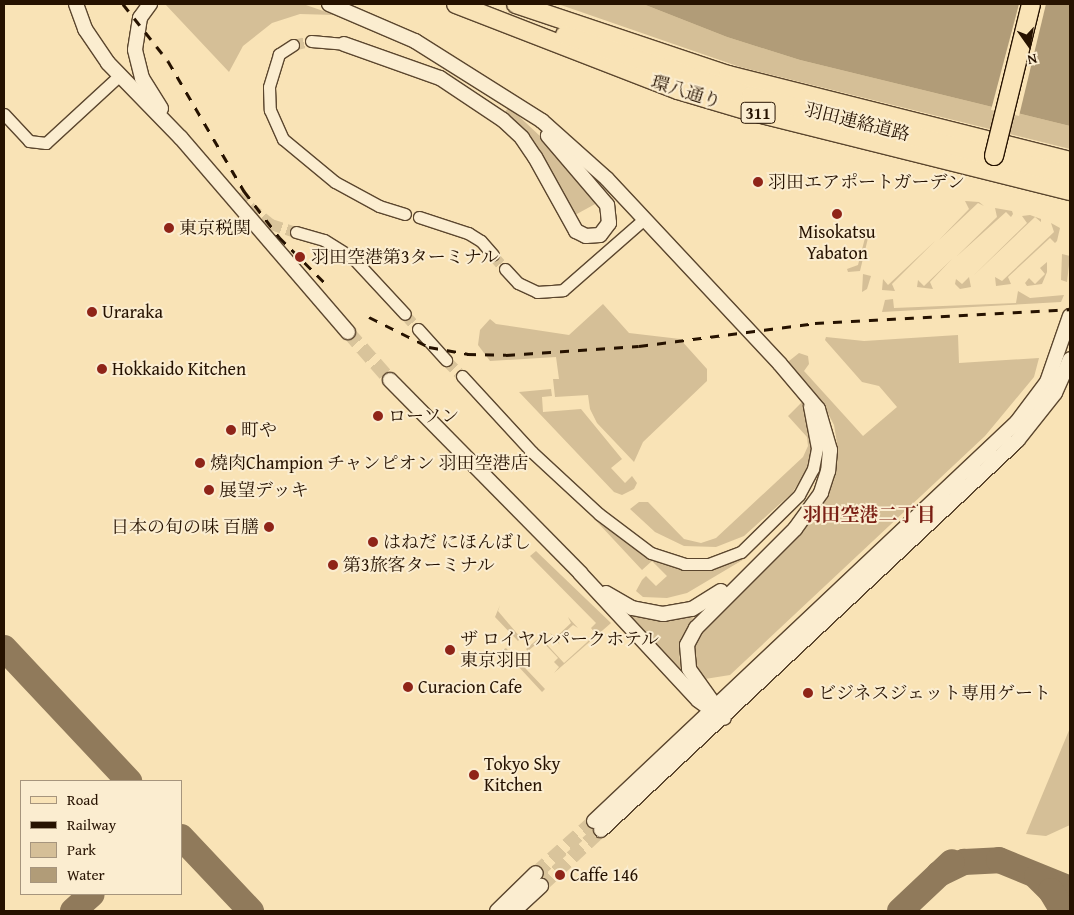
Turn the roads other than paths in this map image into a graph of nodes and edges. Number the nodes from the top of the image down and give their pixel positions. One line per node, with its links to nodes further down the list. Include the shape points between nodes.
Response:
1 (76, 4): 11 (street, via 95,46)
2 (150, 4): 14 (street, via 137,28 136,61 142,78)
3 (329, 4): 12 (street, via 415,41)
4 (516, 4): 10 (main road); 16 (main road, 環八通り / 311, via 736,78)
5 (1031, 4): 15 (main road, bridge)
6 (461, 6): 10 (main road, via 533,24); 19 (main road, 環八通り / 311, via 678,90)
7 (311, 41): 8 (street)
8 (344, 44): 12 (street, via 440,78 503,120 522,138 535,157 576,231 586,236 600,234 609,223 608,205)
9 (293, 45): 21 (street, via 279,54 269,87 270,110 283,139 335,182 379,206)
10 (646, 63): 15 (main road, 羽田連絡道路 / 311, via 751,96)
11 (120, 75): 13 (street, via 46,143 29,141); 14 (street)
12 (526, 111): 23 (street, via 577,150)
13 (4, 114)
14 (180, 138): 18 (street)
15 (994, 156): 17 (main road, 羽田連絡道路 / 311)
16 (1070, 161)
17 (1070, 174)
18 (218, 180): 20 (street); 30 (street)
19 (1070, 192)
20 (234, 194)
21 (405, 214)
22 (419, 217): 25 (street, via 468,233 481,241)
23 (644, 219): 26 (street, via 563,290 537,292 518,283); 35 (street)
24 (296, 232): 27 (street, via 324,240 353,258)
25 (493, 255)
26 (505, 269)
27 (405, 314)
28 (1070, 316): 38 (street, via 1047,382 1018,422)
29 (418, 329): 32 (street)
30 (348, 332)
31 (1070, 359): 39 (street, via 1055,393 1022,436)
32 (446, 360)
33 (462, 376): 35 (street, via 532,452 599,514 651,553 666,561 692,565 709,564 741,552 806,485 815,462 817,440 813,415)
34 (390, 380): 37 (street)
35 (800, 388): 36 (street, via 823,419 830,450 825,483 815,503)
36 (801, 518): 37 (street, via 714,597 684,612 663,614 632,608); 38 (street, via 795,529 700,622 690,638 686,651 689,669)
37 (580, 573): 38 (street)
38 (712, 708): 39 (street); 39 (street, via 598,826)
39 (724, 718)
40 (497, 911): 41 (street, via 538,879)
41 (514, 911)

